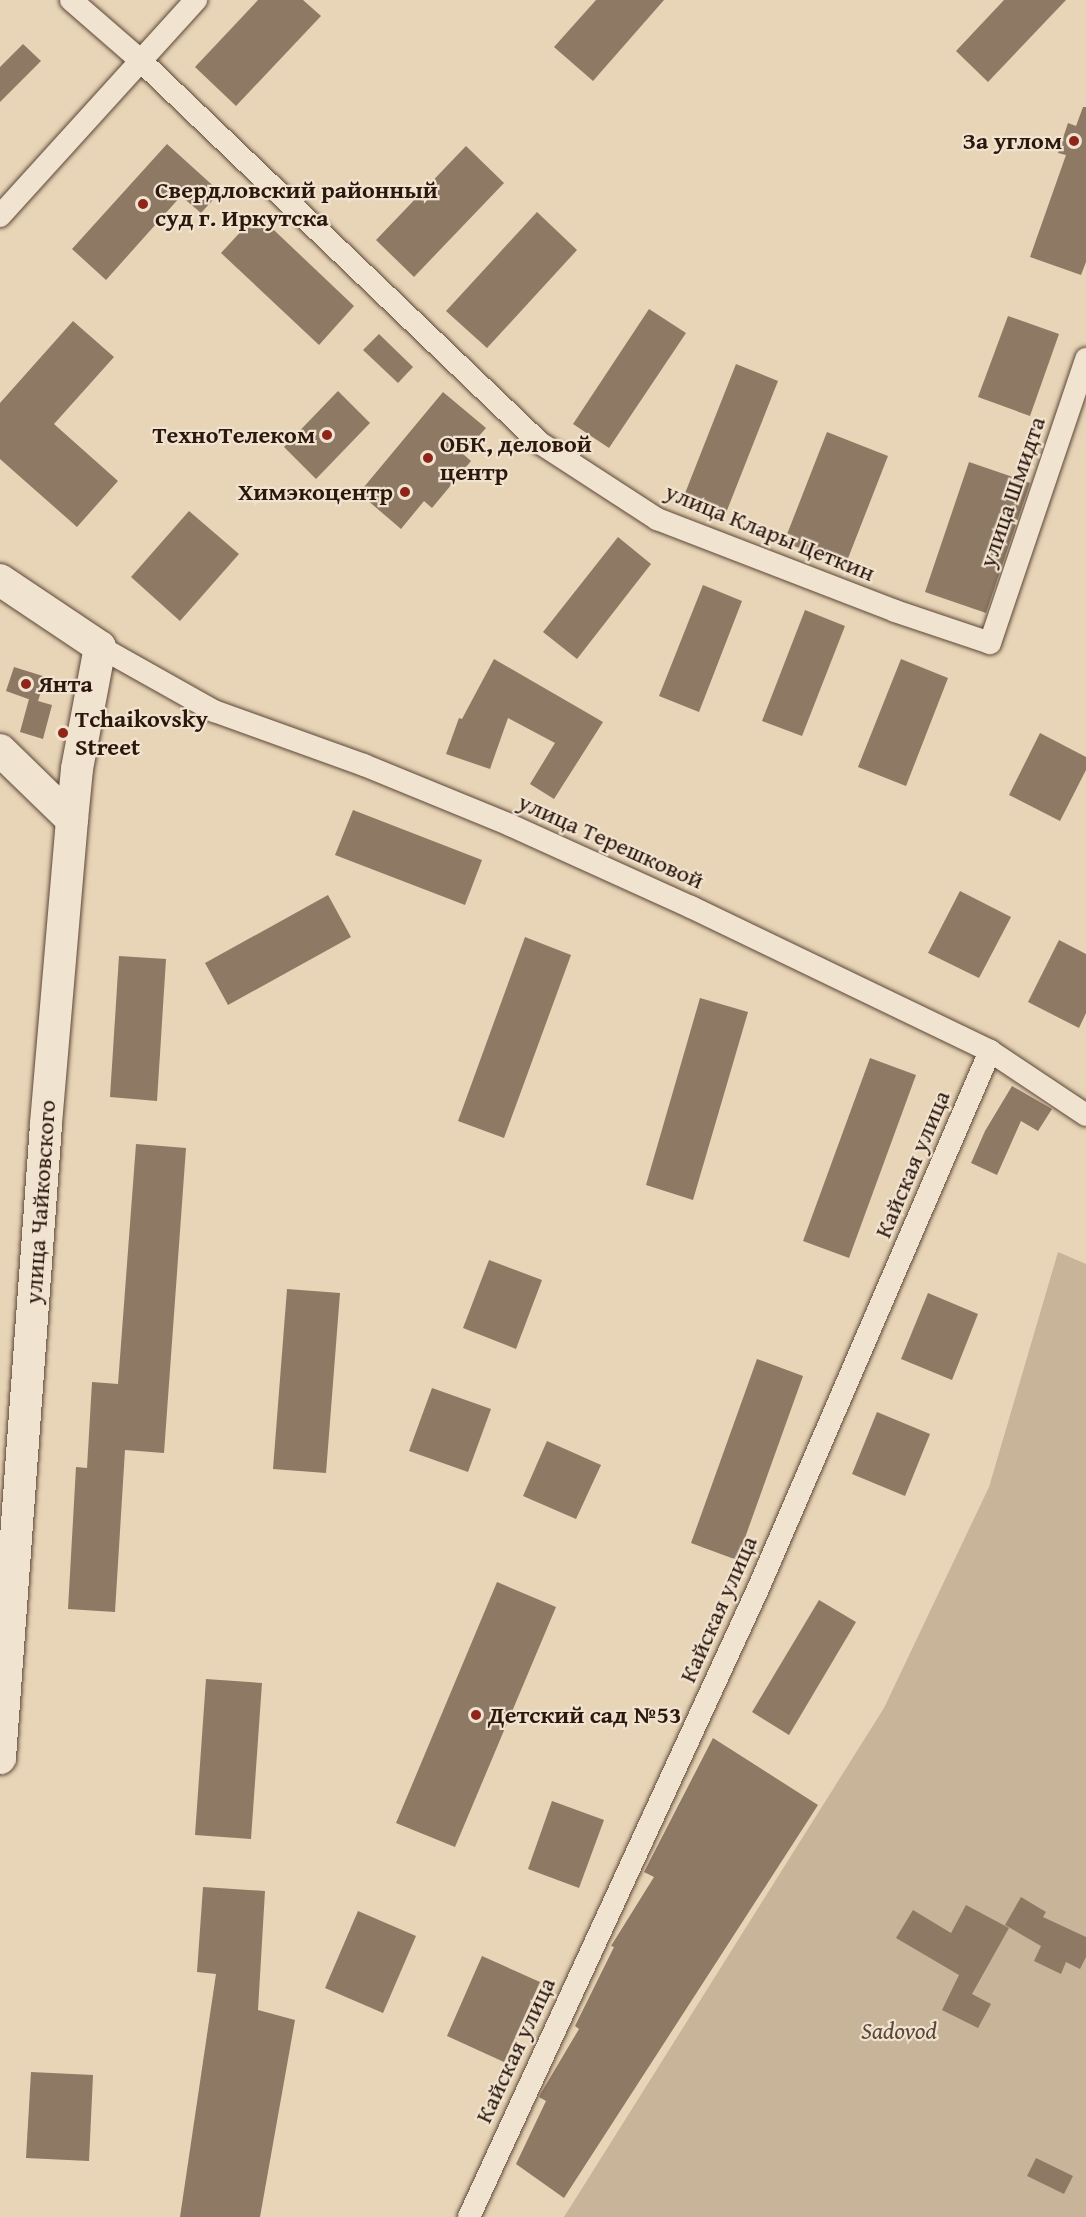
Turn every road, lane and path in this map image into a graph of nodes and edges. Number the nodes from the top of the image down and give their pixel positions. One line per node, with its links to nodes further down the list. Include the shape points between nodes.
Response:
1 (71, 0): 3 (street, улица Клары Цеткин)
2 (196, 0): 3 (street)
3 (140, 60): 4 (street); 7 (street, улица Клары Цеткин, via 540,443 657,519 895,611)
4 (0, 216)
5 (1086, 359): 7 (street, улица Шмидта)
6 (0, 580): 8 (street)
7 (990, 643)
8 (100, 647): 10 (street, улица Чайковского, via 77,769); 11 (street, улица Терешковой, via 214,711 364,765 510,825)
9 (0, 750): 10 (street)
10 (72, 820): 13 (street, улица Чайковского)
11 (990, 1051): 12 (street, улица Терешковой); 14 (street, Кайская улица, via 758,1589)
12 (1086, 1115)
13 (0, 1758)
14 (469, 2217)

